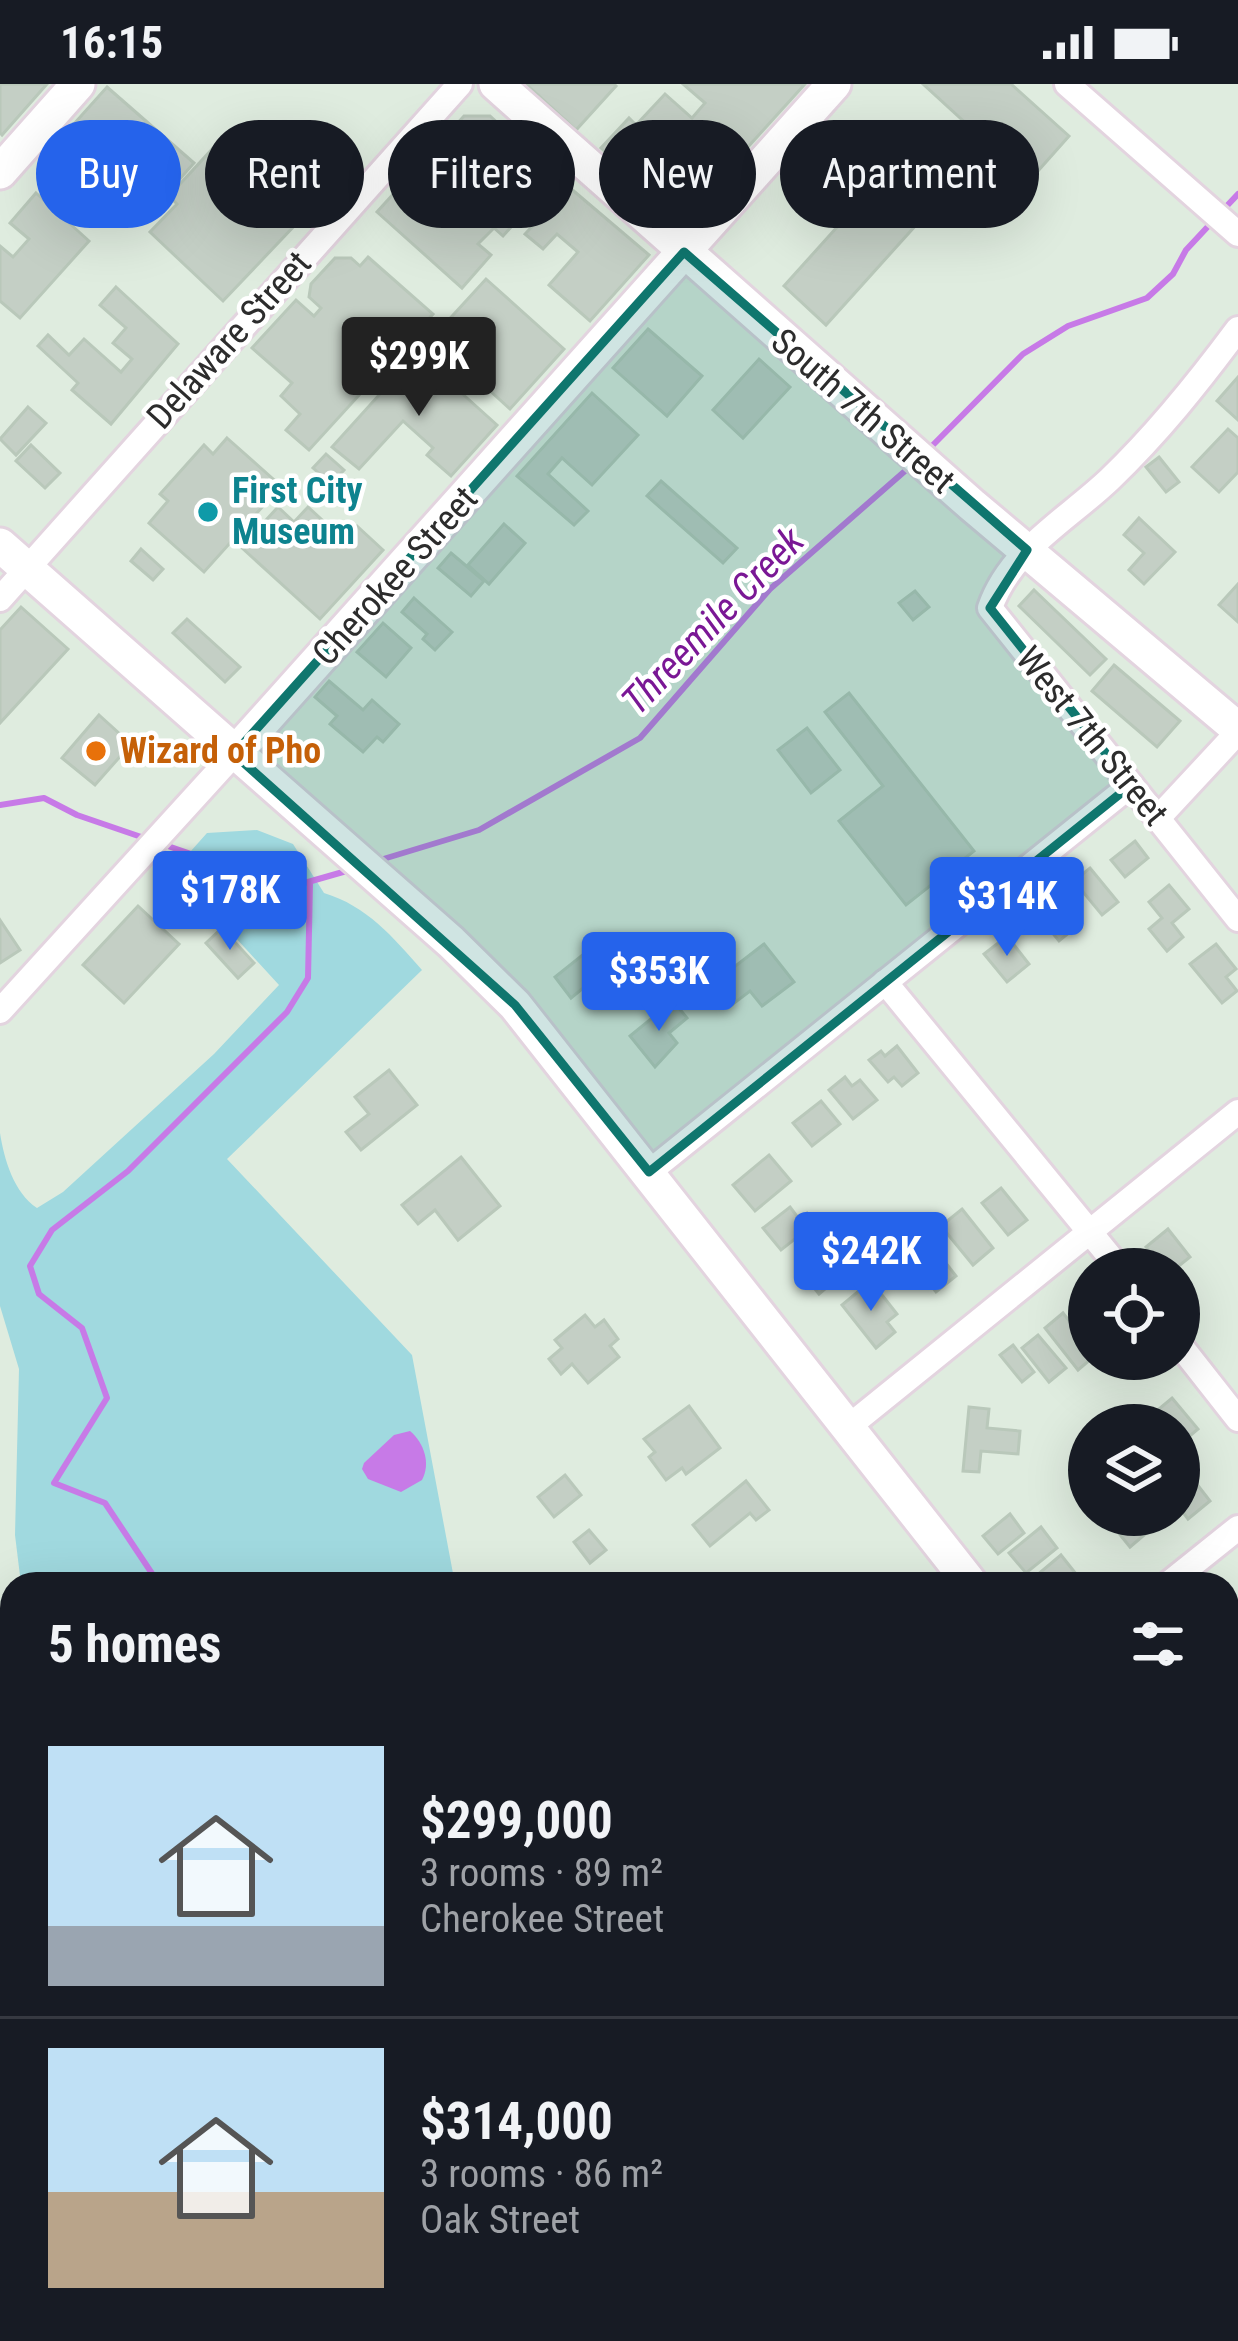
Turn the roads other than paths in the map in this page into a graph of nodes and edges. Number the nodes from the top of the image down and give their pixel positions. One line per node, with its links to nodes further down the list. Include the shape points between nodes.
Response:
1 (78, 84): 6 (street)
2 (460, 84): 12 (street, Delaware Street)
3 (496, 84): 8 (street, South 7th Street)
4 (835, 84): 8 (street, Cherokee Street)
5 (1067, 84): 7 (street)
6 (0, 172)
7 (1238, 234)
8 (684, 252): 11 (street, South 7th Street); 15 (street, Cherokee Street)
9 (1238, 329): 11 (street, via 1177,411)
10 (0, 545): 12 (street)
11 (1027, 550): 14 (street, South 7th Street); 16 (street, West 7th Street, via 1000,578 990,608)
12 (26, 568): 13 (street, Delaware Street); 15 (street)
13 (0, 598)
14 (1238, 730): 17 (street)
15 (235, 754): 20 (street, Cherokee Street); 22 (street, via 515,1005)
16 (1131, 785): 17 (street, West 7th Street); 19 (street)
17 (1157, 818): 18 (street, West 7th Street)
18 (1238, 920)
19 (884, 982): 22 (street); 23 (street)
20 (0, 1011)
21 (1238, 1112): 23 (street)
22 (649, 1172): 27 (street)
23 (1089, 1231): 24 (street); 27 (street)
24 (1103, 1248)
25 (1200, 1371): 26 (street)
26 (1238, 1419)
27 (847, 1428): 29 (street)
28 (1238, 1528): 30 (street)
29 (961, 1572)
30 (1183, 1572)

